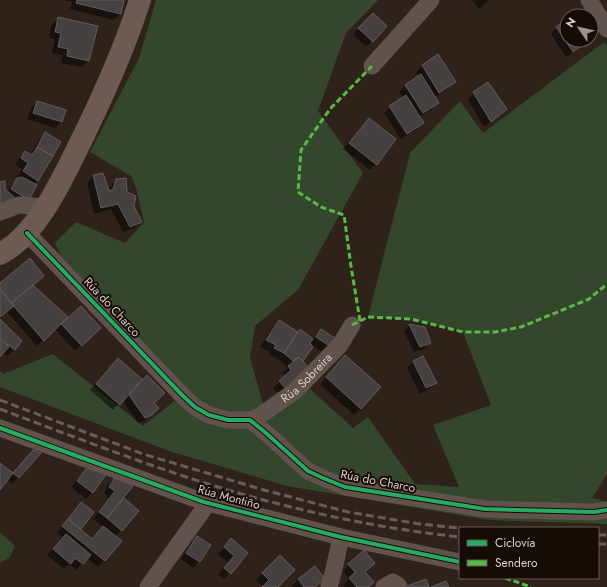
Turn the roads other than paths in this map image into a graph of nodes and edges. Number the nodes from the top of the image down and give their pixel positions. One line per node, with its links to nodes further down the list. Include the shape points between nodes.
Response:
1 (140, 0): 6 (main road, via 129,36 112,75 62,179)
2 (430, 0): 5 (street)
3 (589, 0): 4 (street)
4 (607, 29)
5 (372, 66)
6 (45, 207): 7 (street, via 19,205); 8 (main road)
7 (0, 212)
8 (27, 233): 9 (main road); 11 (street, Rúa do Charco, via 195,408 208,415 228,420)
9 (0, 254)
10 (352, 325): 11 (street, Rúa Sobreira, via 340,345 295,391)
11 (250, 420): 14 (street, Rúa do Charco, via 308,471 345,487 485,509 594,512)
12 (0, 428): 13 (street, Rúa Montiño)
13 (208, 503): 15 (street, Rúa Montiño); 18 (street)
14 (607, 510)
15 (341, 537): 16 (street, Rúa Montiño); 17 (street)
16 (459, 562)
17 (334, 584)
18 (148, 587)
19 (384, 587): 20 (street, via 393,582)
20 (399, 587)

